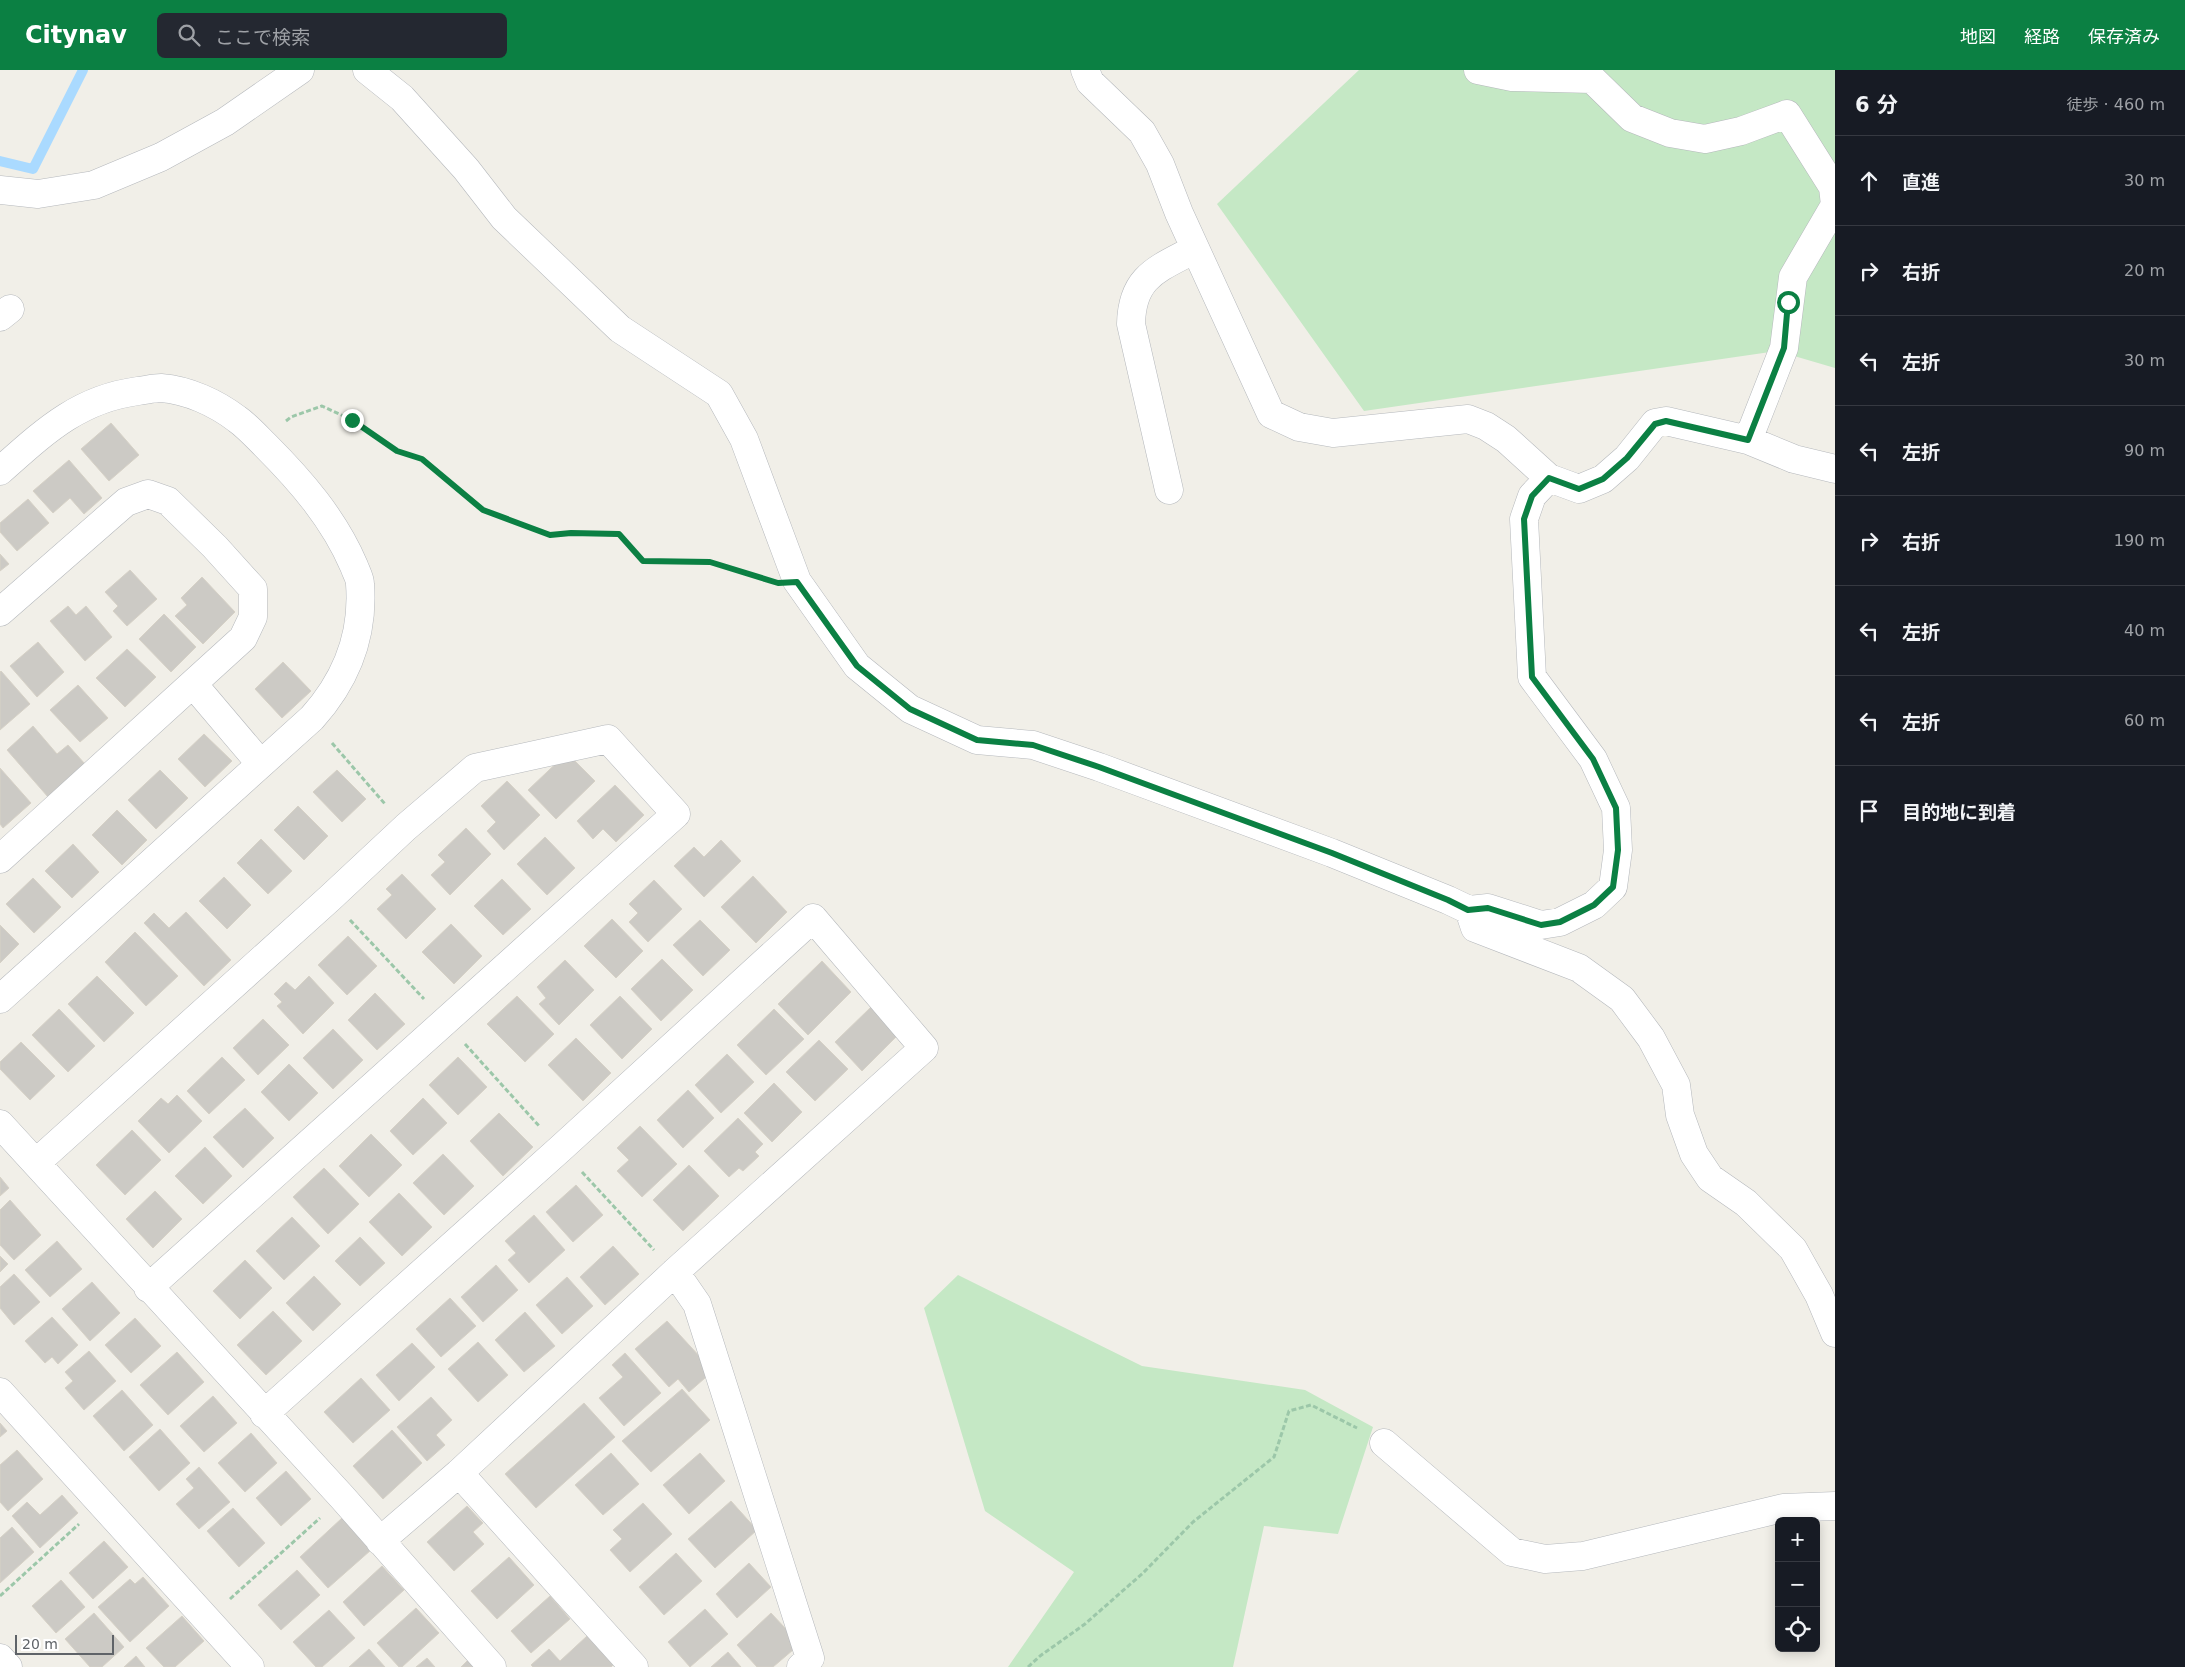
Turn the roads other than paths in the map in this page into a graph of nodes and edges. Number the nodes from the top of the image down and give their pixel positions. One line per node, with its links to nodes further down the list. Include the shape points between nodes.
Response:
1 (300, 70): 5 (street, via 225,122 161,157 94,185 38,194)
2 (367, 70): 16 (street, via 402,98 466,169 504,218 613,322 719,394 744,439 797,582 857,666 910,709 977,740 1033,745 1099,767 1332,853)
3 (1085, 70): 6 (street, via 1090,82 1142,132 1160,164)
4 (1478, 70): 7 (street, via 1512,77 1592,79 1632,118 1670,133 1706,139 1786,114 1833,187 1835,205 1793,277 1784,348)
5 (0, 190)
6 (1195, 249): 10 (street, via 1271,414 1299,426 1333,433 1468,419 1506,439); 11 (street, via 1157,270 1139,286 1131,308 1131,324)
7 (1748, 440): 8 (street, via 1794,459); 10 (street, via 1666,421 1655,424 1627,458 1603,479 1579,489)
8 (1835, 469)
9 (0, 471): 14 (street, via 51,427 88,404 161,388 202,397 238,419 281,462 318,504 343,540 360,582 359,623 347,668 330,697 312,718)
10 (1549, 478): 16 (street, via 1532,496 1524,519 1532,677 1593,759 1616,808 1618,850 1613,887 1594,905 1560,922 1541,925 1488,908)
11 (1169, 490)
12 (0, 612): 13 (street, via 126,502 148,494 168,501 216,547 253,589 253,617 244,638)
13 (193, 684): 14 (street); 15 (street)
14 (260, 763): 17 (street)
15 (0, 859)
16 (1468, 910): 22 (street, via 1475,928 1579,968 1622,999 1651,1038 1676,1085 1680,1115 1694,1154 1710,1178 1746,1203 1793,1249)
17 (0, 999)
18 (0, 1124): 19 (street)
19 (37, 1162): 21 (street); 21 (street, via 475,768 608,739 676,814)
20 (675, 1272): 24 (street, via 924,1048 813,918); 26 (street); 34 (street, via 697,1304 810,1658)
21 (148, 1288): 24 (street)
22 (1835, 1332)
23 (0, 1392): 31 (street)
24 (264, 1414): 28 (street)
25 (1384, 1443): 27 (street, via 1512,1552 1545,1559 1583,1556 1783,1508)
26 (459, 1473): 28 (street); 33 (street)
27 (1835, 1506)
28 (380, 1541): 32 (street)
29 (0, 1658): 30 (street)
30 (8, 1667)
31 (250, 1667)
32 (492, 1667)
33 (634, 1667)
34 (800, 1667)

